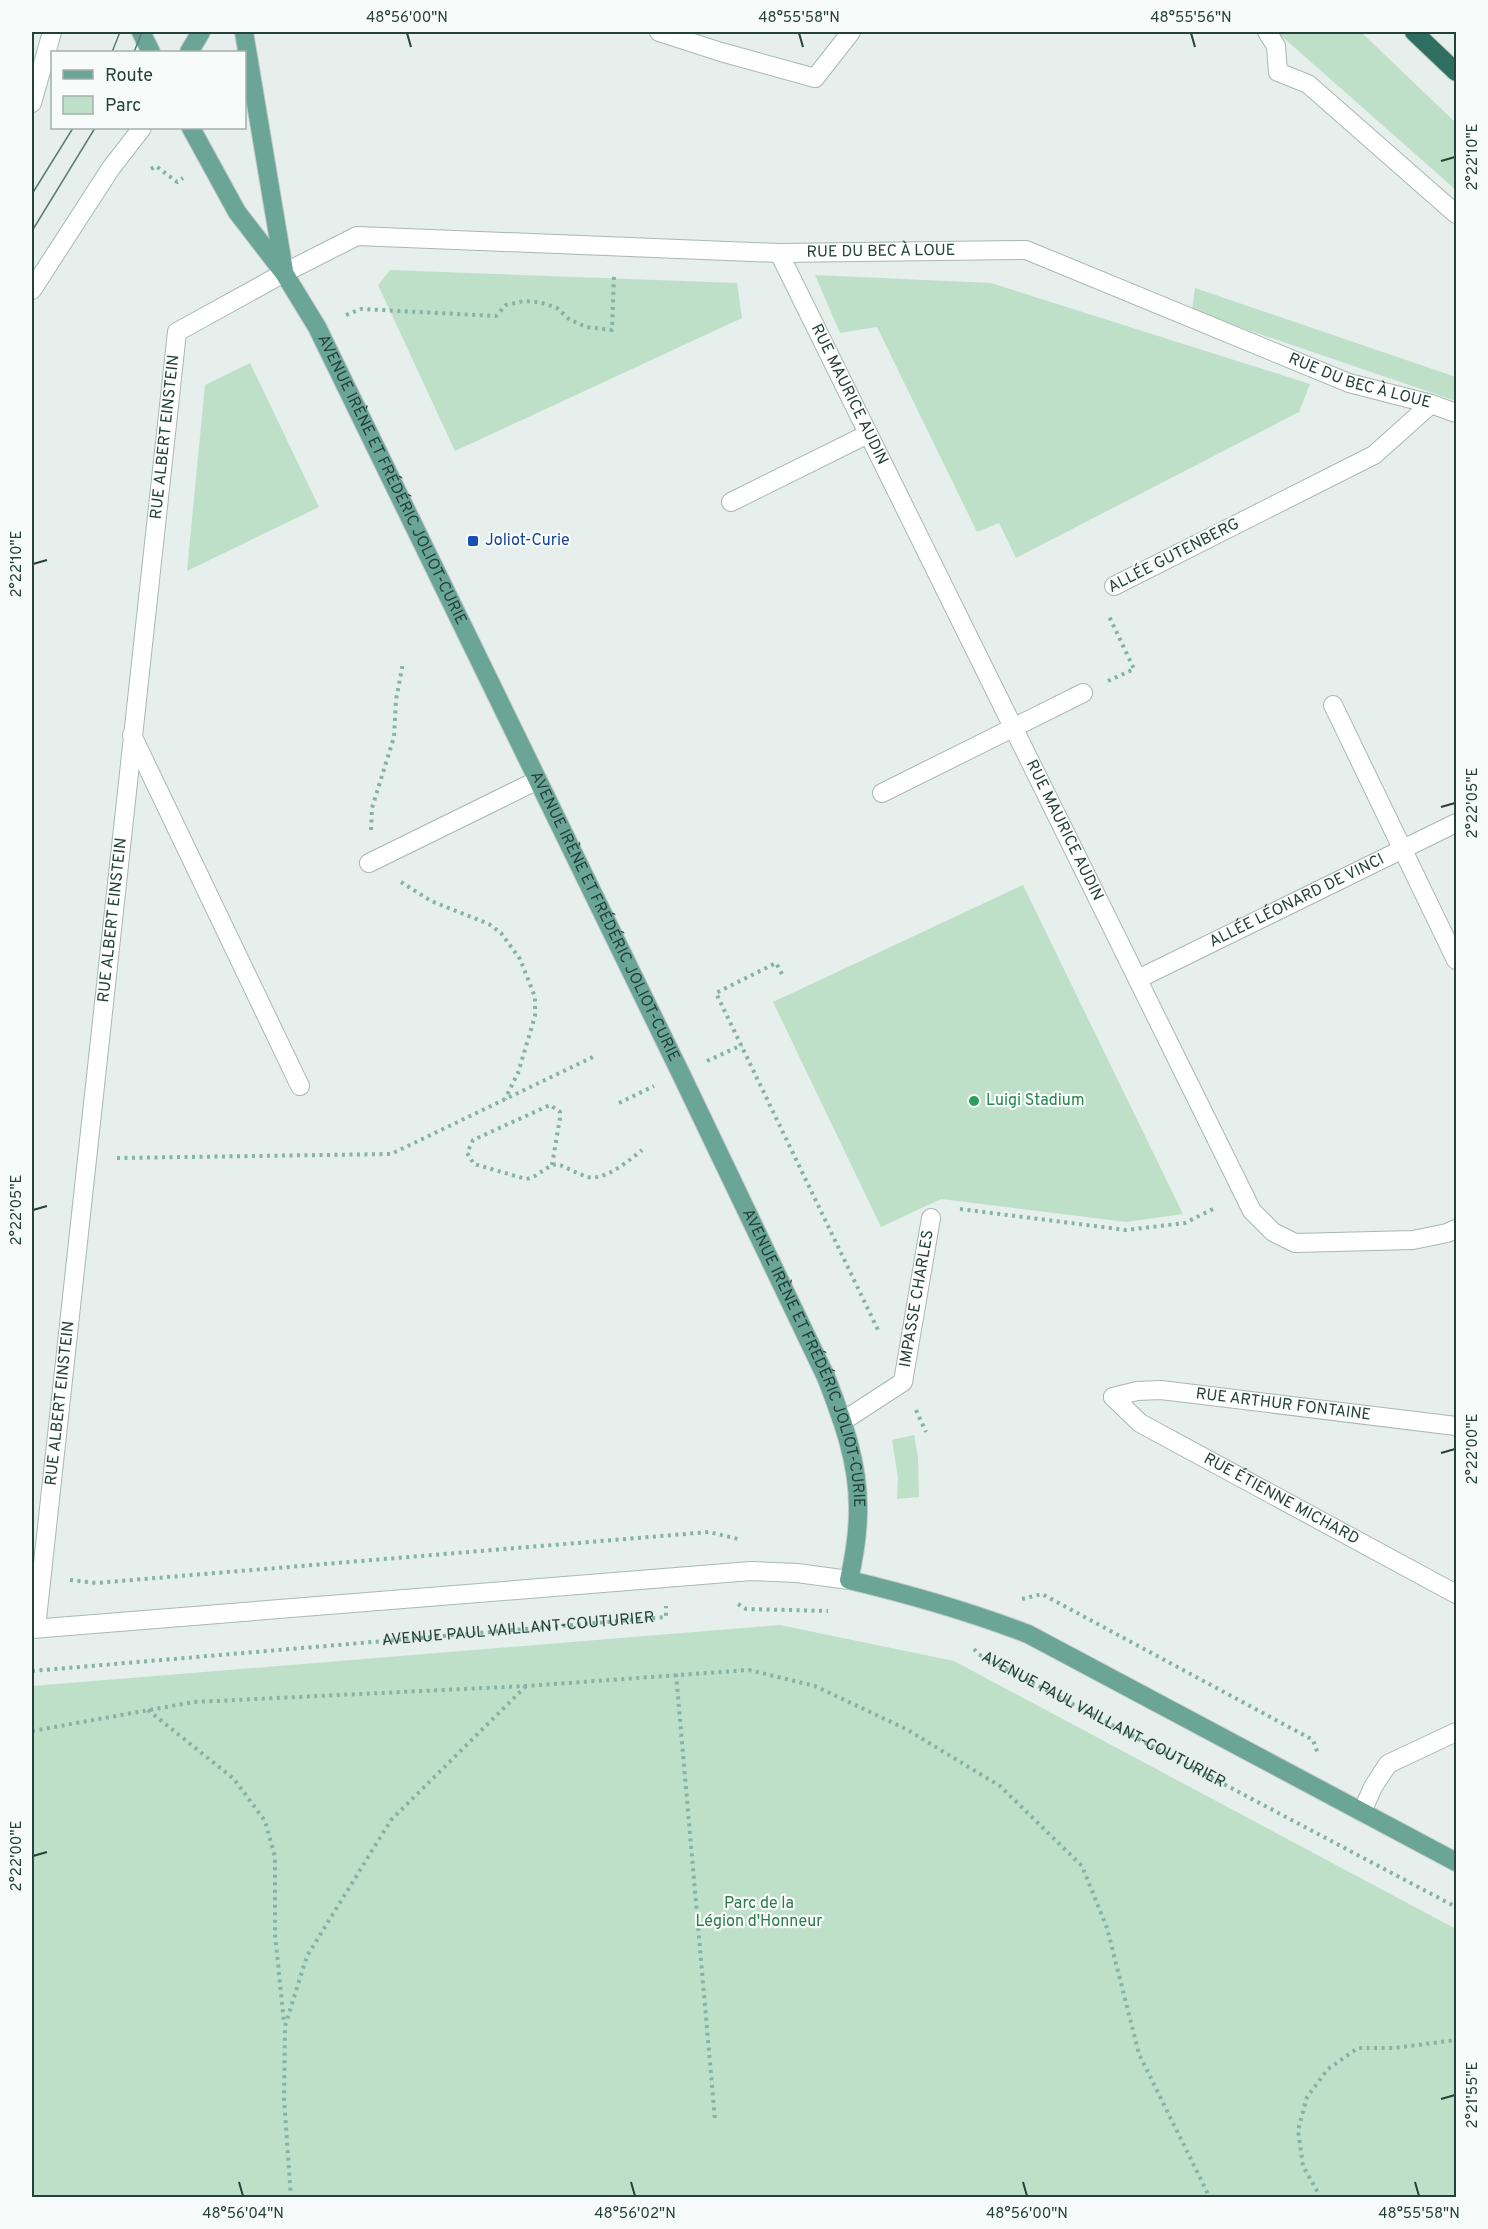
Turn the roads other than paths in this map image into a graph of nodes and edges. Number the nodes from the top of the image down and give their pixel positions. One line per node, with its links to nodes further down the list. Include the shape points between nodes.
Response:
1 (52, 32): 12 (street)
2 (141, 32): 9 (main road)
3 (201, 32): 10 (main road)
4 (244, 32): 17 (main road, AVENUE IRÈNE ET FRÉDÉRIC JOLIOT-CURIE)
5 (659, 32): 6 (street, via 815,78)
6 (851, 32)
7 (1267, 32): 15 (street, via 1276,46 1278,72 1308,84)
8 (1414, 32): 11 (highway)
9 (151, 51)
10 (190, 51)
11 (1456, 72)
12 (32, 103)
13 (141, 129): 18 (street, via 111,168)
14 (192, 129): 17 (main road, AVENUE IRÈNE ET FRÉDÉRIC JOLIOT-CURIE, via 237,212)
15 (1456, 214)
16 (779, 253): 17 (street, RUE DU BEC À LOUE, via 357,237); 19 (street, RUE DU BEC À LOUE, via 1026,250 1349,383); 21 (street, RUE MAURICE AUDIN)
17 (284, 273): 27 (street, RUE ALBERT EINSTEIN, via 177,332); 28 (main road, AVENUE IRÈNE ET FRÉDÉRIC JOLIOT-CURIE, via 317,327)
18 (32, 290)
19 (1431, 404): 20 (street, RUE DU BEC À LOUE); 23 (street, ALLÉE GUTENBERG, via 1374,456)
20 (1456, 413)
21 (868, 434): 22 (street); 26 (street, RUE MAURICE AUDIN)
22 (731, 502)
23 (1114, 586)
24 (1083, 693): 26 (street)
25 (1333, 705): 31 (street)
26 (1013, 727): 29 (street); 34 (street, RUE MAURICE AUDIN)
27 (132, 735): 35 (street); 43 (street, RUE ALBERT EINSTEIN, via 43,1577)
28 (538, 780): 32 (street); 39 (main road, AVENUE IRÈNE ET FRÉDÉRIC JOLIOT-CURIE, via 826,1377)
29 (882, 793)
30 (1456, 823): 31 (street, ALLÉE LÉONARD DE VINCI)
31 (1403, 849): 33 (street); 34 (street, ALLÉE LÉONARD DE VINCI)
32 (369, 863)
33 (1456, 960)
34 (1138, 979): 37 (street, RUE MAURICE AUDIN, via 1252,1211 1273,1232 1295,1243 1413,1240)
35 (300, 1086)
36 (931, 1218): 39 (street, IMPASSE CHARLES, via 903,1382)
37 (1456, 1229)
38 (1113, 1397): 40 (street, RUE ARTHUR FONTAINE, via 1161,1390); 42 (street, RUE ÉTIENNE MICHARD, via 1140,1423)
39 (843, 1421): 41 (main road, AVENUE IRÈNE ET FRÉDÉRIC JOLIOT-CURIE, via 854,1461 858,1511)
40 (1456, 1426)
41 (849, 1580): 43 (street, via 751,1571); 45 (main road, via 923,1598 1028,1634)
42 (1456, 1594)
43 (34, 1628)
44 (1456, 1732): 45 (street, via 1388,1764)
45 (1362, 1812): 46 (main road)
46 (1456, 1862)

